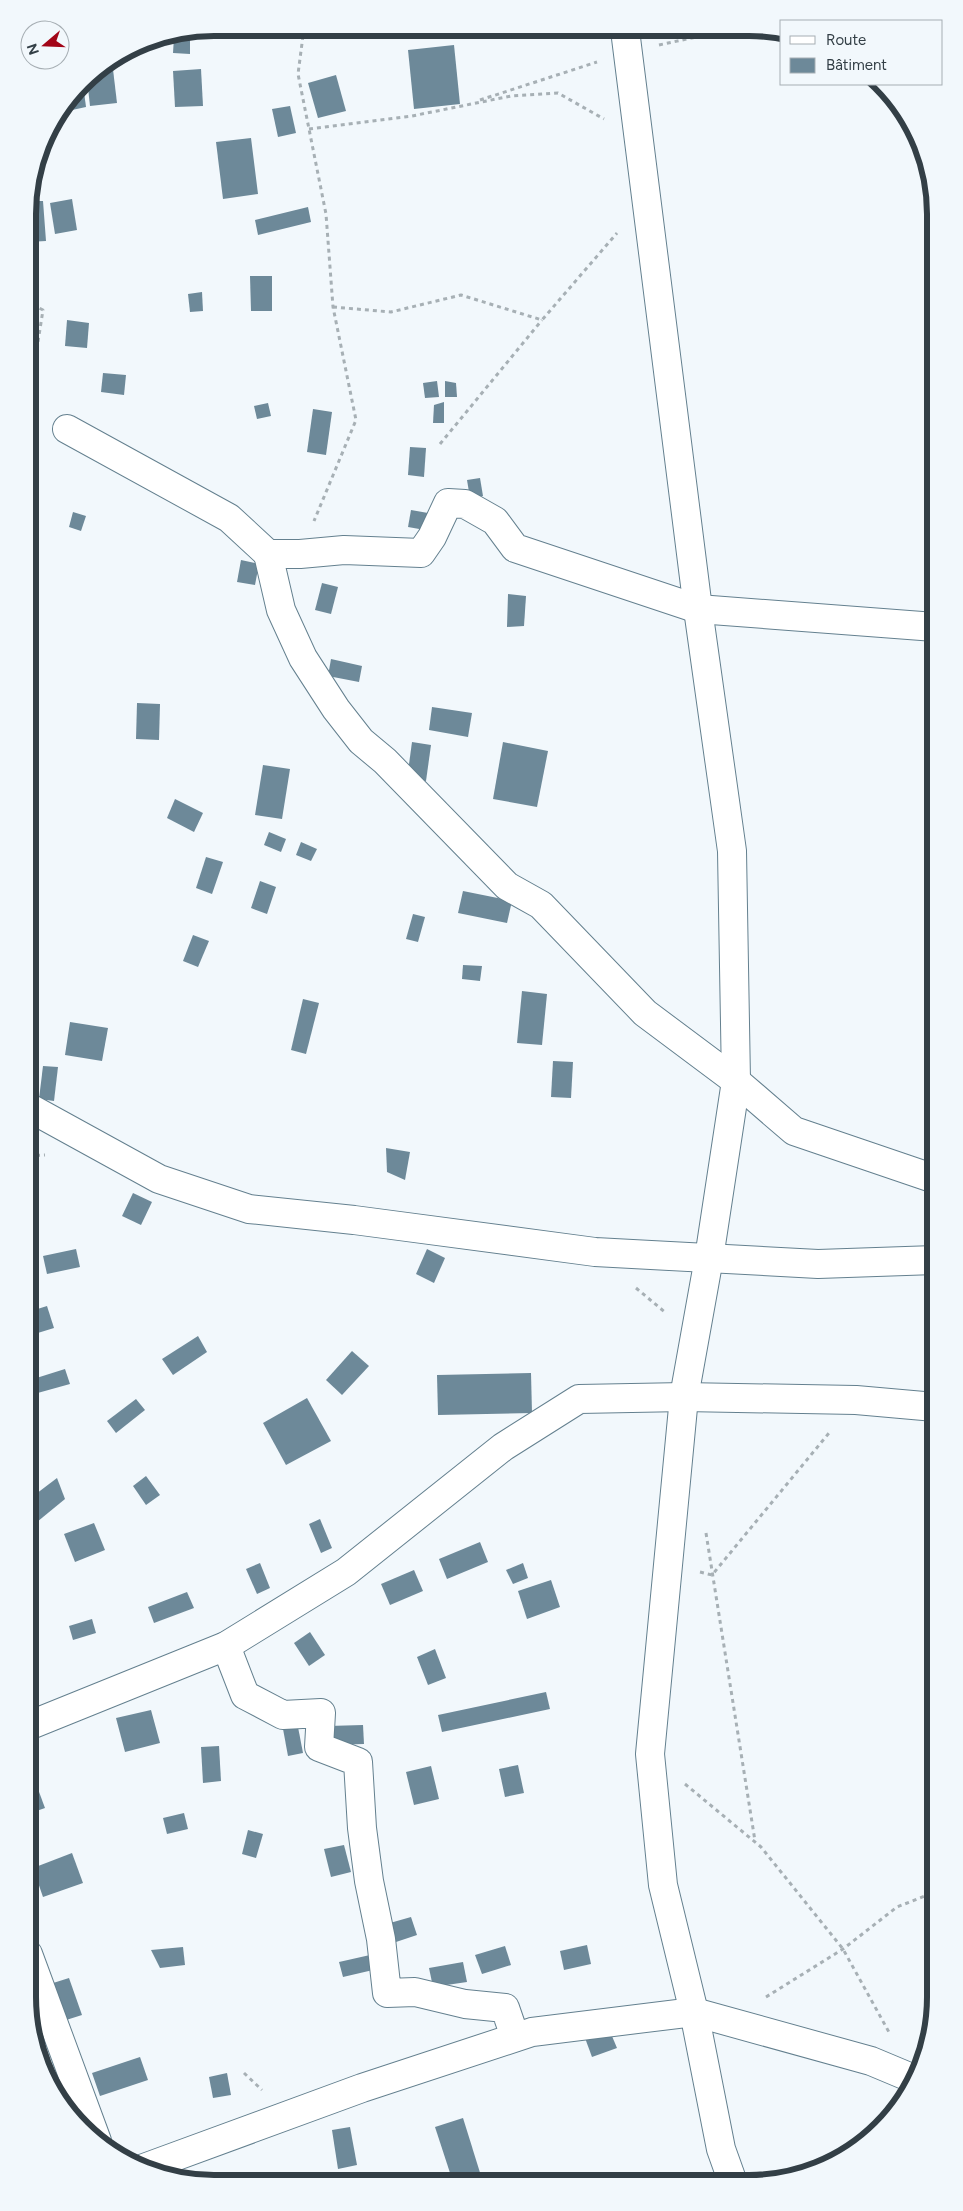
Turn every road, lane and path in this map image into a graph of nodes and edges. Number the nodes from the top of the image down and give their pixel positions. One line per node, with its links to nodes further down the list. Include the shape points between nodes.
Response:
1 (674, 36): 3 (path)
2 (303, 37): 5 (path, via 298,74)
3 (627, 41): 4 (path); 6 (street)
4 (467, 105): 5 (path, via 412,116); 6 (path, via 511,96 558,93 609,121)
5 (309, 129): 9 (path, via 326,214)
6 (640, 146): 7 (street)
7 (647, 197): 10 (path); 16 (street)
8 (36, 306): 11 (path, via 43,310)
9 (333, 307): 10 (path, via 391,312 461,296); 15 (path, via 356,420)
10 (542, 320): 13 (path)
11 (36, 354)
12 (67, 429): 14 (street, via 229,518)
13 (440, 444)
14 (268, 554): 15 (street); 18 (street, via 281,610 303,658 336,709 361,740 507,886 541,905 645,1013)
15 (300, 554): 16 (street, via 344,550 421,553 448,503 464,504 495,521 514,548)
16 (698, 609): 17 (street); 18 (street, via 732,851)
17 (927, 626)
18 (736, 1081): 20 (street, via 794,1131); 22 (street)
19 (36, 1111): 21 (street, via 159,1179 248,1209)
20 (927, 1176)
21 (595, 1252): 22 (street); 24 (path)
22 (709, 1258): 23 (street, via 818,1264); 24 (street)
23 (927, 1260)
24 (694, 1338): 25 (street)
25 (684, 1397): 26 (street); 29 (street); 31 (street, via 579,1399 503,1447 346,1572)
26 (856, 1400): 27 (street); 30 (path)
27 (927, 1406)
28 (705, 1528): 30 (path)
29 (668, 1566): 30 (path); 33 (street)
30 (712, 1575): 34 (path)
31 (226, 1646): 32 (street); 40 (street, via 245,1695 283,1715 321,1713 319,1747 358,1762 362,1828 387,1993 415,1992 465,2004 505,2008)
32 (36, 1723)
33 (650, 1754): 34 (path); 38 (street, via 663,1885)
34 (755, 1841): 36 (path)
35 (927, 1895): 36 (path, via 897,1907)
36 (843, 1949): 39 (path); 41 (path, via 886,2023)
37 (36, 1976): 43 (street)
38 (694, 2012): 39 (street); 40 (street, via 532,2032); 45 (street, via 721,2149)
39 (727, 2021): 42 (street, via 871,2061)
40 (515, 2037): 44 (street, via 362,2088)
41 (909, 2074)
42 (908, 2076)
43 (92, 2126)
44 (155, 2164)
45 (730, 2175)

